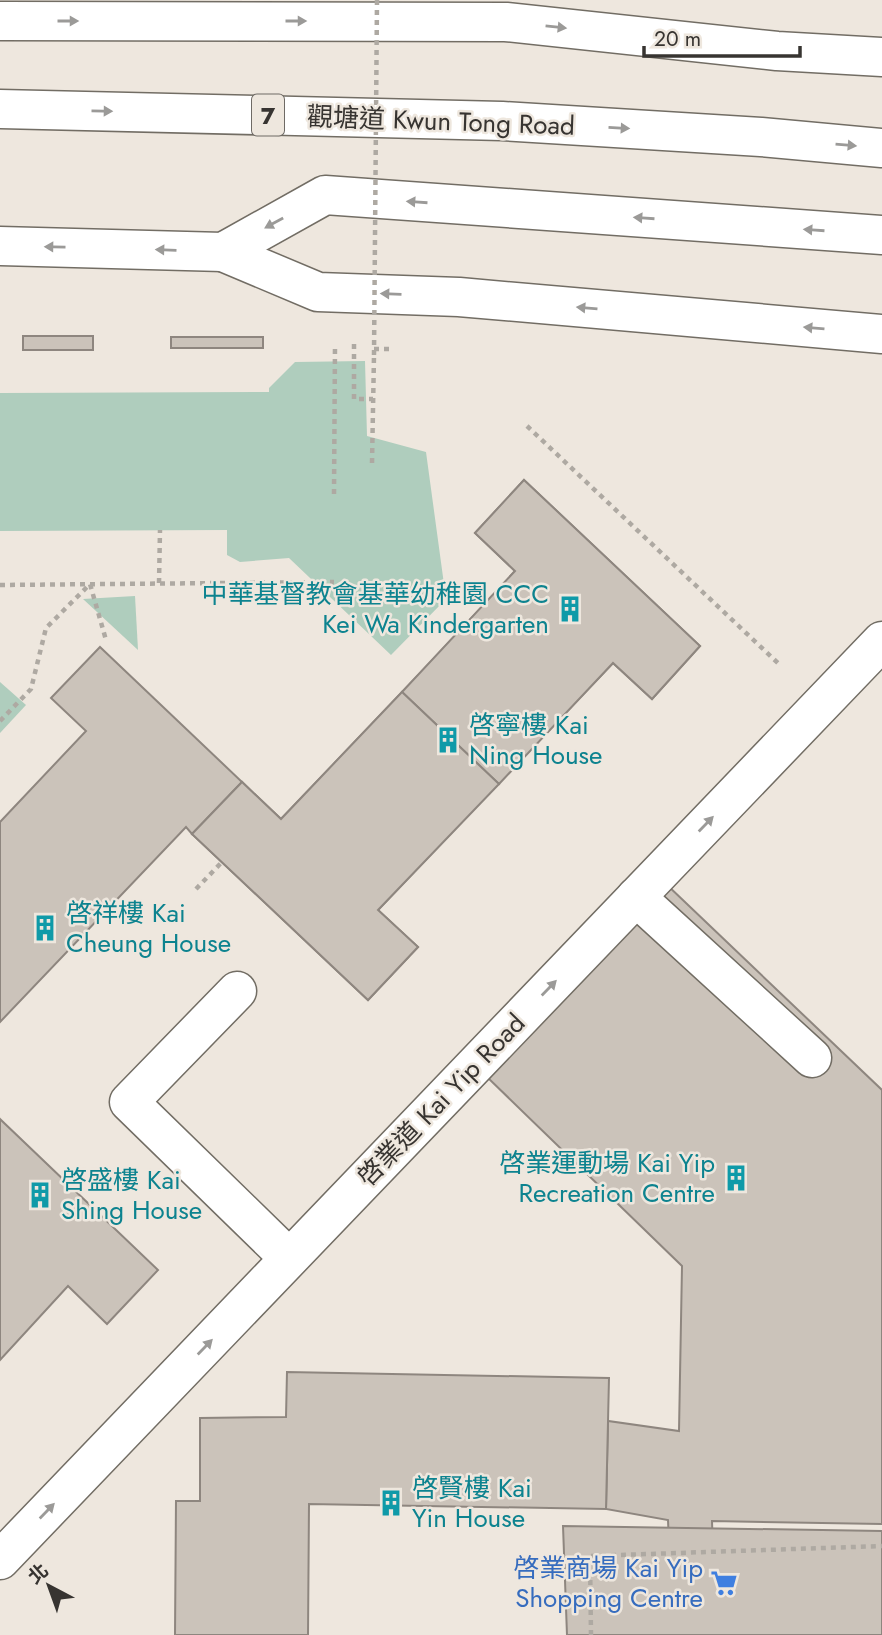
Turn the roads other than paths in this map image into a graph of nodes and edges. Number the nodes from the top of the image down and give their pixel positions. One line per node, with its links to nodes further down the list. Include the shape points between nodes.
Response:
1 (507, 11): 2 (main road, one-way to 1); 3 (main road, one-way to 3, via 777,51)
2 (0, 21)
3 (882, 57)
4 (0, 109): 5 (main road, 觀塘道 Kwun Tong Road / 7, one-way to 5, via 502,121)
5 (882, 148)
6 (882, 235): 8 (main road, one-way to 8, via 325,195)
7 (0, 246): 8 (main road, one-way to 7)
8 (223, 252): 9 (main road, one-way to 8, via 459,297 318,292)
9 (882, 334)
10 (882, 641): 11 (main road, 啓業道 Kai Yip Road, one-way to 10)
11 (636, 897): 13 (main road); 14 (main road, 啓業道 Kai Yip Road, one-way to 11)
12 (237, 991): 14 (main road, via 129,1102)
13 (812, 1058)
14 (289, 1258): 15 (main road, 啓業道 Kai Yip Road, one-way to 14)
15 (0, 1560)

